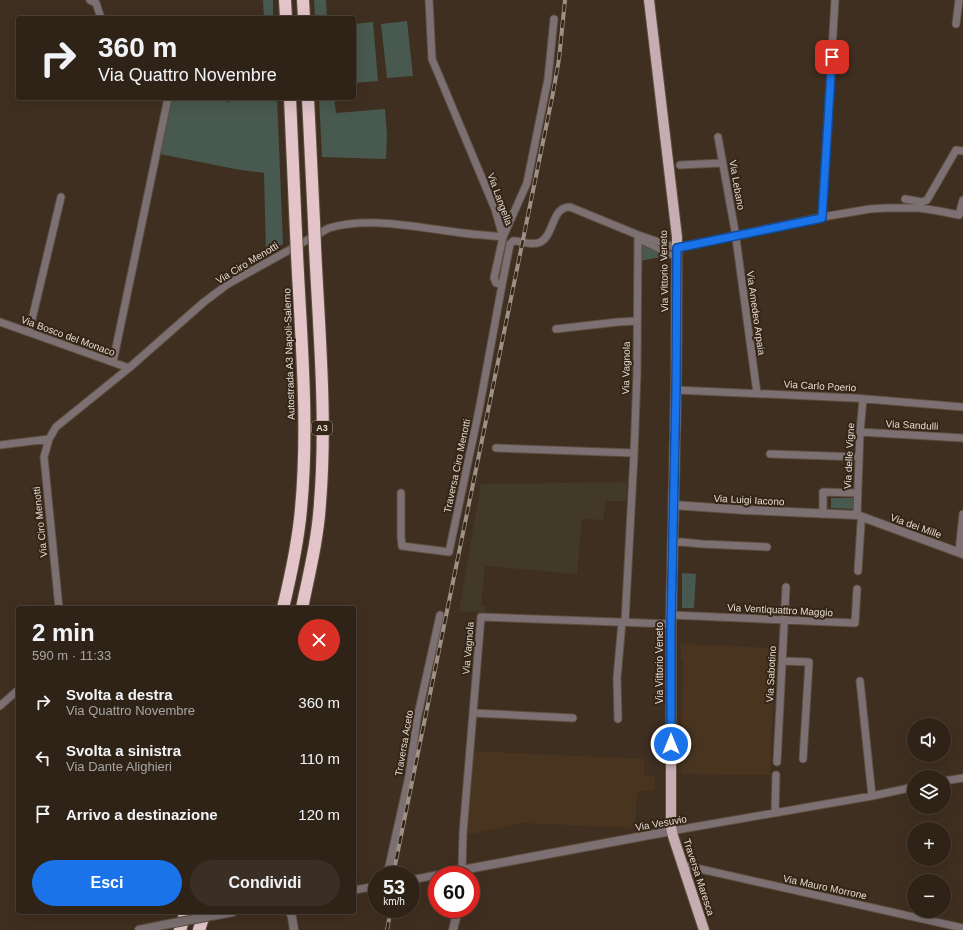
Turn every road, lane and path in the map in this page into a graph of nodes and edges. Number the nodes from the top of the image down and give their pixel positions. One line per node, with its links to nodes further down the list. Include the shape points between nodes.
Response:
1 (90, 0): 8 (street, via 96,3)
2 (285, 0): 9 (highway)
3 (303, 0): 10 (highway)
4 (429, 0): 27 (street, Via Langella, via 432,59 495,209)
5 (649, 0): 29 (main road, Via Vittorio Veneto, via 677,237)
6 (835, 0): 24 (street)
7 (959, 0): 12 (street)
8 (100, 16)
9 (286, 16)
10 (304, 16)
11 (554, 19): 27 (street, Via Langella, via 548,79 527,183)
12 (956, 24)
13 (168, 100): 35 (street)
14 (290, 100): 62 (highway, Autostrada A3 Napoli-Salerno / A3, bridge, via 303,379 304,473 296,545)
15 (308, 100): 63 (highway, A3, bridge, via 321,380 322,471 315,543)
16 (718, 137): 18 (street, Via Lebano)
17 (963, 151): 21 (street, via 956,150 927,200 922,202)
18 (722, 163): 19 (street); 26 (street, Via Lebano)
19 (680, 165)
20 (61, 198): 34 (street)
21 (905, 199)
22 (963, 200): 23 (street)
23 (959, 215): 24 (street, via 919,208 886,208); 25 (street)
24 (822, 218): 26 (street)
25 (963, 222)
26 (735, 236): 29 (street); 38 (street, Via Amedeo Arpaia)
27 (503, 237): 30 (street, via 494,278 496,283); 36 (street, Via Ciro Menotti, via 371,222 329,228 228,284)
28 (640, 238): 29 (street); 30 (street, via 572,208 564,208 560,210 541,241 513,241 510,244); 31 (street, Via Vagnola)
29 (674, 251): 37 (main road, Via Vittorio Veneto)
30 (502, 285): 49 (street, Traversa Ciro Menotti, via 449,552 402,546)
31 (637, 321): 33 (street); 46 (street, Via Vagnola)
32 (0, 322): 34 (street, Via Bosco del Monaco)
33 (556, 329)
34 (29, 332): 35 (street, Via Bosco del Monaco)
35 (113, 362): 36 (street, Via Bosco del Monaco)
36 (129, 368): 43 (street, Via Ciro Menotti, via 56,427)
37 (676, 390): 38 (street, Via Carlo Poerio); 51 (main road, Via Vittorio Veneto)
38 (758, 393): 39 (street, Via Carlo Poerio)
39 (863, 399): 40 (street, Via Carlo Poerio); 41 (street, Via delle Vigne)
40 (963, 407)
41 (860, 432): 42 (street, Via Sandulli); 48 (street, Via delle Vigne)
42 (963, 438)
43 (49, 439): 44 (street); 61 (street, Via Ciro Menotti, via 44,457)
44 (0, 445)
45 (496, 448): 46 (street)
46 (634, 453): 67 (street, Via Vagnola)
47 (770, 454): 48 (street)
48 (859, 457): 50 (street, Via delle Vigne)
49 (401, 493)
50 (858, 493): 52 (street, via 823,492); 54 (street, Via delle Vigne)
51 (673, 505): 52 (street, Via Luigi Iacono); 55 (main road, Via Vittorio Veneto)
52 (823, 514): 54 (street, Via Luigi Iacono)
53 (963, 514): 57 (street)
54 (859, 516): 57 (street, Via dei Mille); 58 (street, Via delle Vigne)
55 (673, 543): 56 (street); 65 (main road, Via Vittorio Veneto)
56 (767, 547)
57 (961, 553)
58 (858, 572)
59 (786, 586): 66 (street, Via Sabotino)
60 (857, 589): 66 (street, Via Ventiquattro Maggio, via 855,624)
61 (59, 606)
62 (284, 606)
63 (302, 606)
64 (440, 615): 84 (street, Traversa Aceto)
65 (671, 620): 66 (street, Via Ventiquattro Maggio); 67 (street, Via Ventiquattro Maggio); 83 (main road, Via Vittorio Veneto)
66 (784, 620): 68 (street, Via Sabotino)
67 (623, 622): 72 (street, Via Vagnola, via 481,617); 74 (street, Via Vagnola, via 617,678)
68 (782, 661): 75 (street, via 809,662); 76 (street, Via Sabotino)
69 (860, 681): 81 (street)
70 (16, 692): 71 (street)
71 (0, 706)
72 (473, 713): 73 (street); 85 (street, Via Vagnola)
73 (573, 718)
74 (618, 719)
75 (803, 759)
76 (777, 762)
77 (776, 776): 82 (street)
78 (963, 778): 79 (street)
79 (951, 780)
80 (907, 788): 81 (street, Via Vesuvio)
81 (872, 796): 82 (street, Via Vesuvio)
82 (775, 813): 83 (street, Via Vesuvio)
83 (671, 831): 86 (street, Via Vesuvio); 87 (main road, Traversa Maresca)
84 (389, 866)
85 (462, 866)
86 (480, 868)
87 (683, 868): 95 (street, Via Mauro Morrone, via 687,866); 101 (main road, Traversa Maresca)
88 (368, 888): 89 (street)
89 (356, 890)
90 (185, 914): 97 (highway)
91 (204, 914): 98 (highway)
92 (222, 914): 96 (street, bridge)
93 (291, 914): 99 (street)
94 (456, 918): 100 (street)
95 (963, 928)
96 (139, 930)
97 (180, 930)
98 (199, 930)
99 (294, 930)
100 (453, 930)
101 (704, 930)

